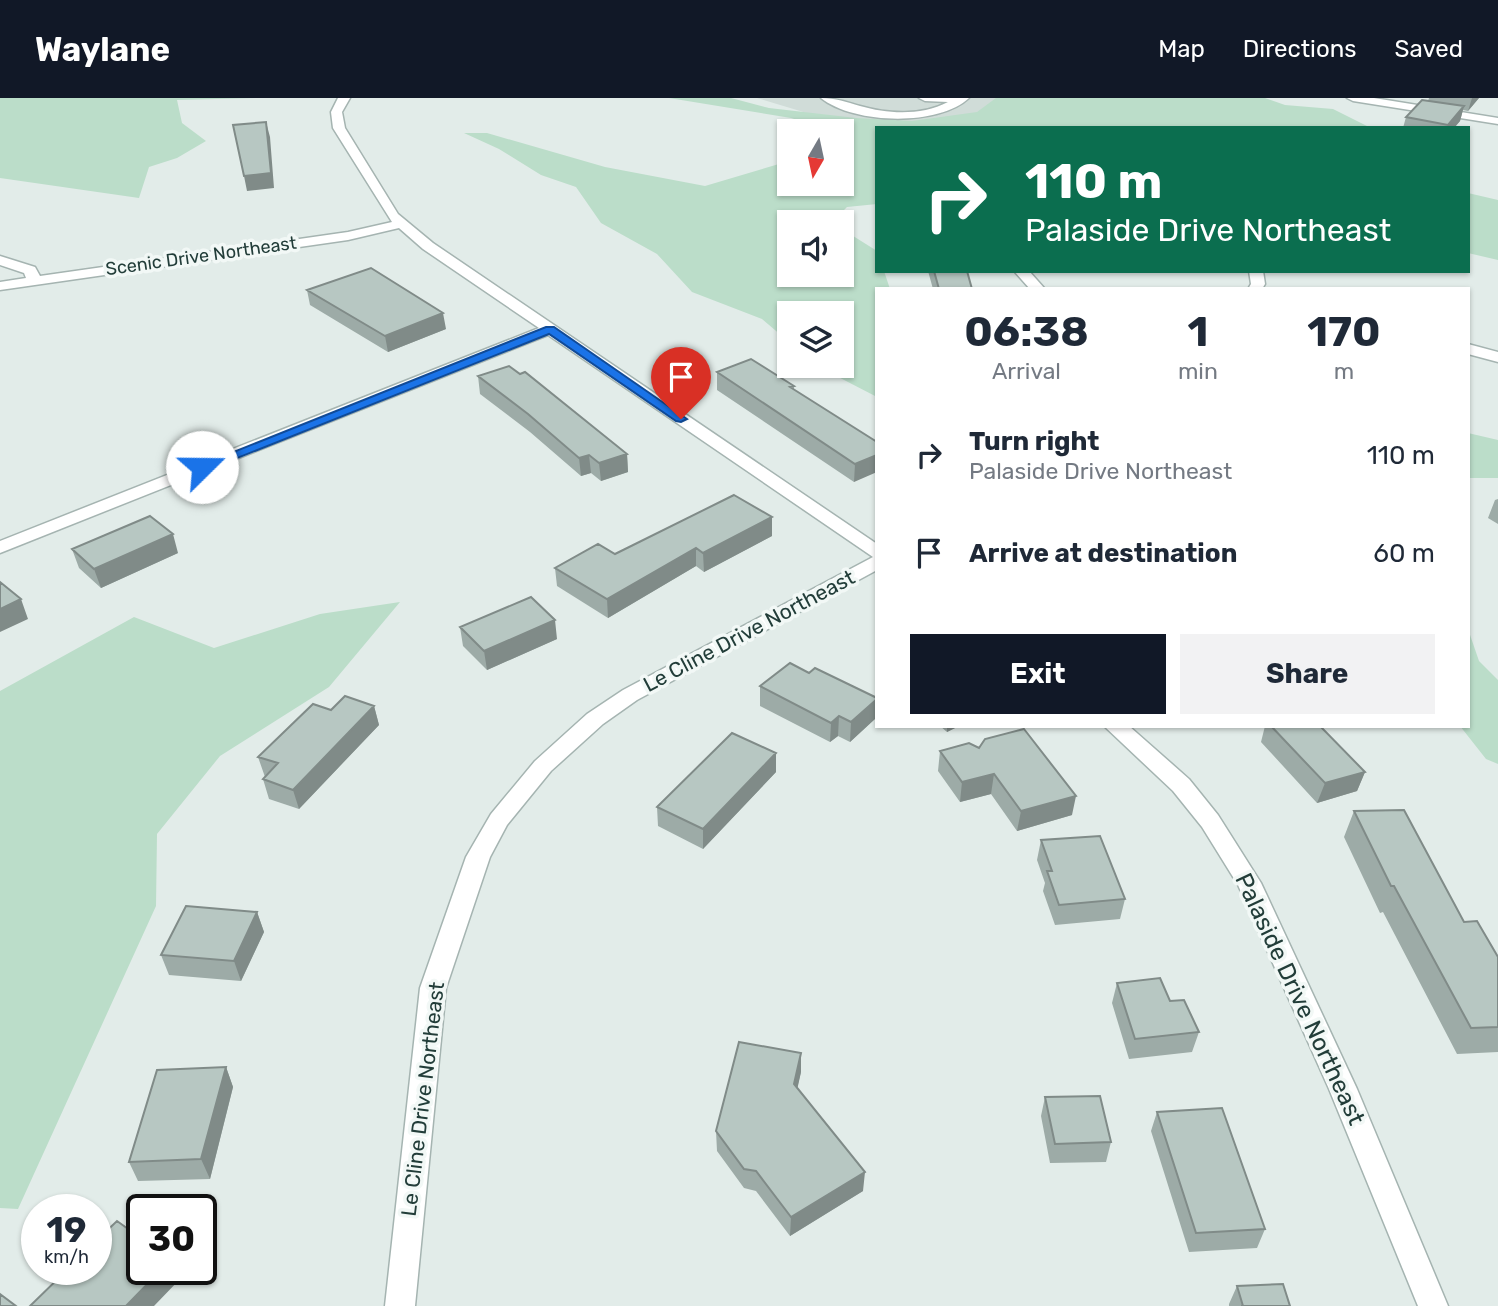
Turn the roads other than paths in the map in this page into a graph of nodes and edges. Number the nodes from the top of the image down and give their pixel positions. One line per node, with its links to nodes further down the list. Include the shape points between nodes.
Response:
1 (344, 98): 7 (street, via 335,118 339,128)
2 (827, 98): 5 (street, via 869,110 912,115 942,111)
3 (925, 98): 5 (street)
4 (1353, 98): 6 (street)
5 (962, 99)
6 (1498, 121)
7 (401, 225): 10 (street, Scenic Drive Northeast); 13 (street)
8 (0, 260): 10 (street, via 30,270)
9 (1023, 273): 12 (street)
10 (34, 279): 11 (street, Scenic Drive Northeast)
11 (0, 286)
12 (1036, 287)
13 (550, 329): 16 (street); 17 (street)
14 (1470, 350): 15 (street)
15 (1498, 357)
16 (0, 547)
17 (875, 552)
18 (875, 563): 20 (street, Le Cline Drive Northeast, via 621,701 543,766 499,820 478,857 433,988)
19 (1117, 728): 21 (street, Palaside Drive Northeast, via 1181,785 1249,883 1343,1089)
20 (400, 1306)
21 (1433, 1306)

